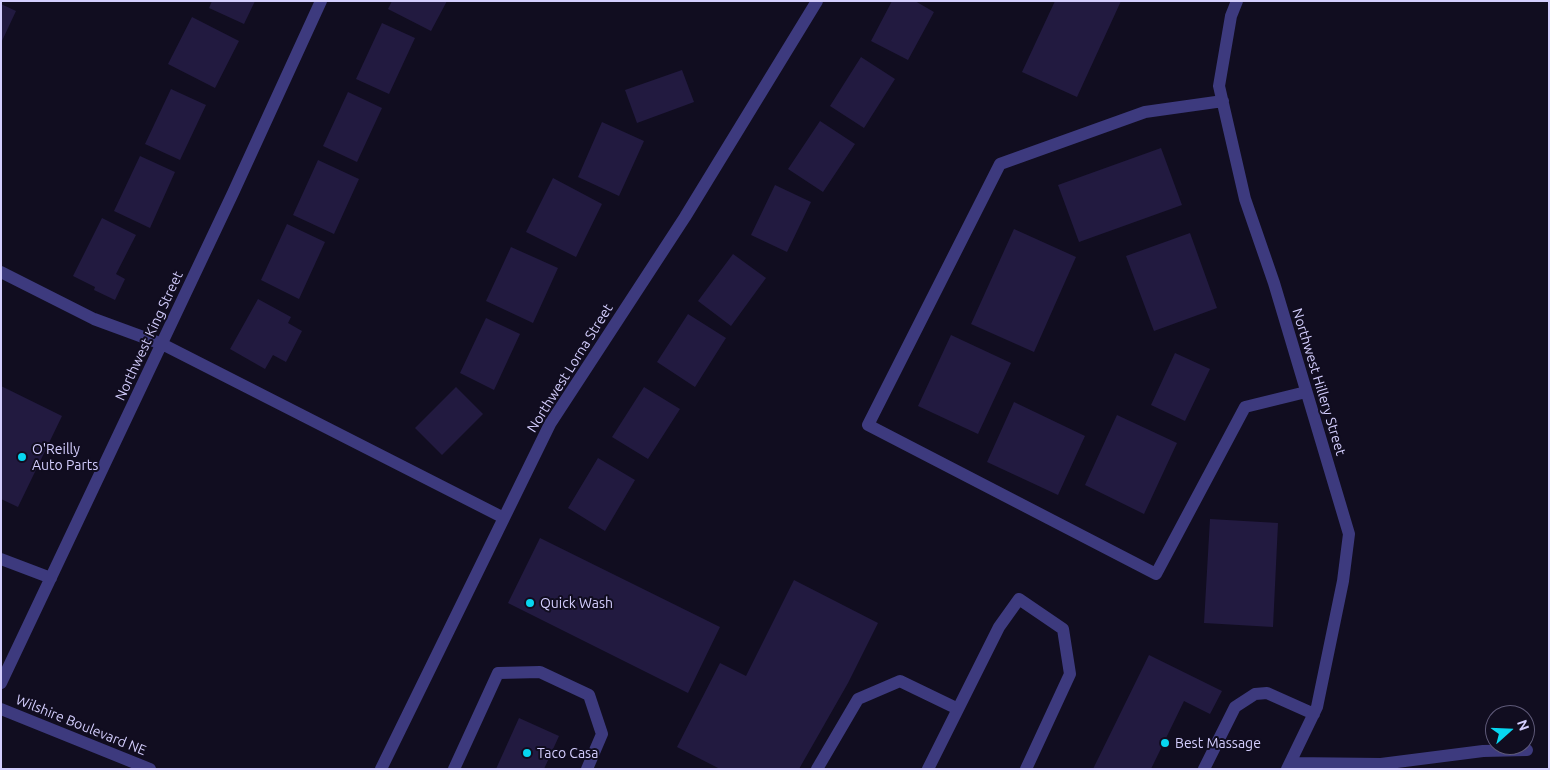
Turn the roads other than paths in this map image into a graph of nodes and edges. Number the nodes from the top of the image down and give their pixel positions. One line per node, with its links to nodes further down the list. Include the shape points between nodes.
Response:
1 (321, 1): 6 (street, Northwest King Street)
2 (817, 1): 8 (street, Northwest Lorna Street, via 685,217 550,424)
3 (1237, 1): 4 (street, Northwest Hillery Street, via 1231,16 1219,86)
4 (1223, 101): 7 (street, Northwest Hillery Street, via 1245,199); 7 (street, via 1145,112 1000,164 868,426 1156,574 1245,408)
5 (1, 272): 6 (street, via 94,319)
6 (162, 344): 8 (street); 10 (street, Northwest King Street)
7 (1306, 392): 14 (street, Northwest Hillery Street, via 1349,534 1343,581)
8 (504, 518): 18 (street, Northwest Lorna Street)
9 (1, 558): 10 (street)
10 (51, 578): 11 (street, Northwest King Street)
11 (1, 684)
12 (1, 709): 17 (street, Wilshire Boulevard NE)
13 (958, 710): 21 (street, via 900,681 858,698); 22 (street); 23 (street, via 999,627 1019,599 1063,629 1070,674)
14 (1314, 714): 16 (street, Northwest Hillery Street); 24 (street, via 1267,694 1255,694 1235,707)
15 (1485, 751): 16 (street, via 1380,764)
16 (1288, 766)
17 (150, 769)
18 (381, 769)
19 (454, 769): 20 (street, via 498,673 540,672 589,695 602,734)
20 (587, 769)
21 (817, 769)
22 (928, 769)
23 (1026, 769)
24 (1204, 769)

